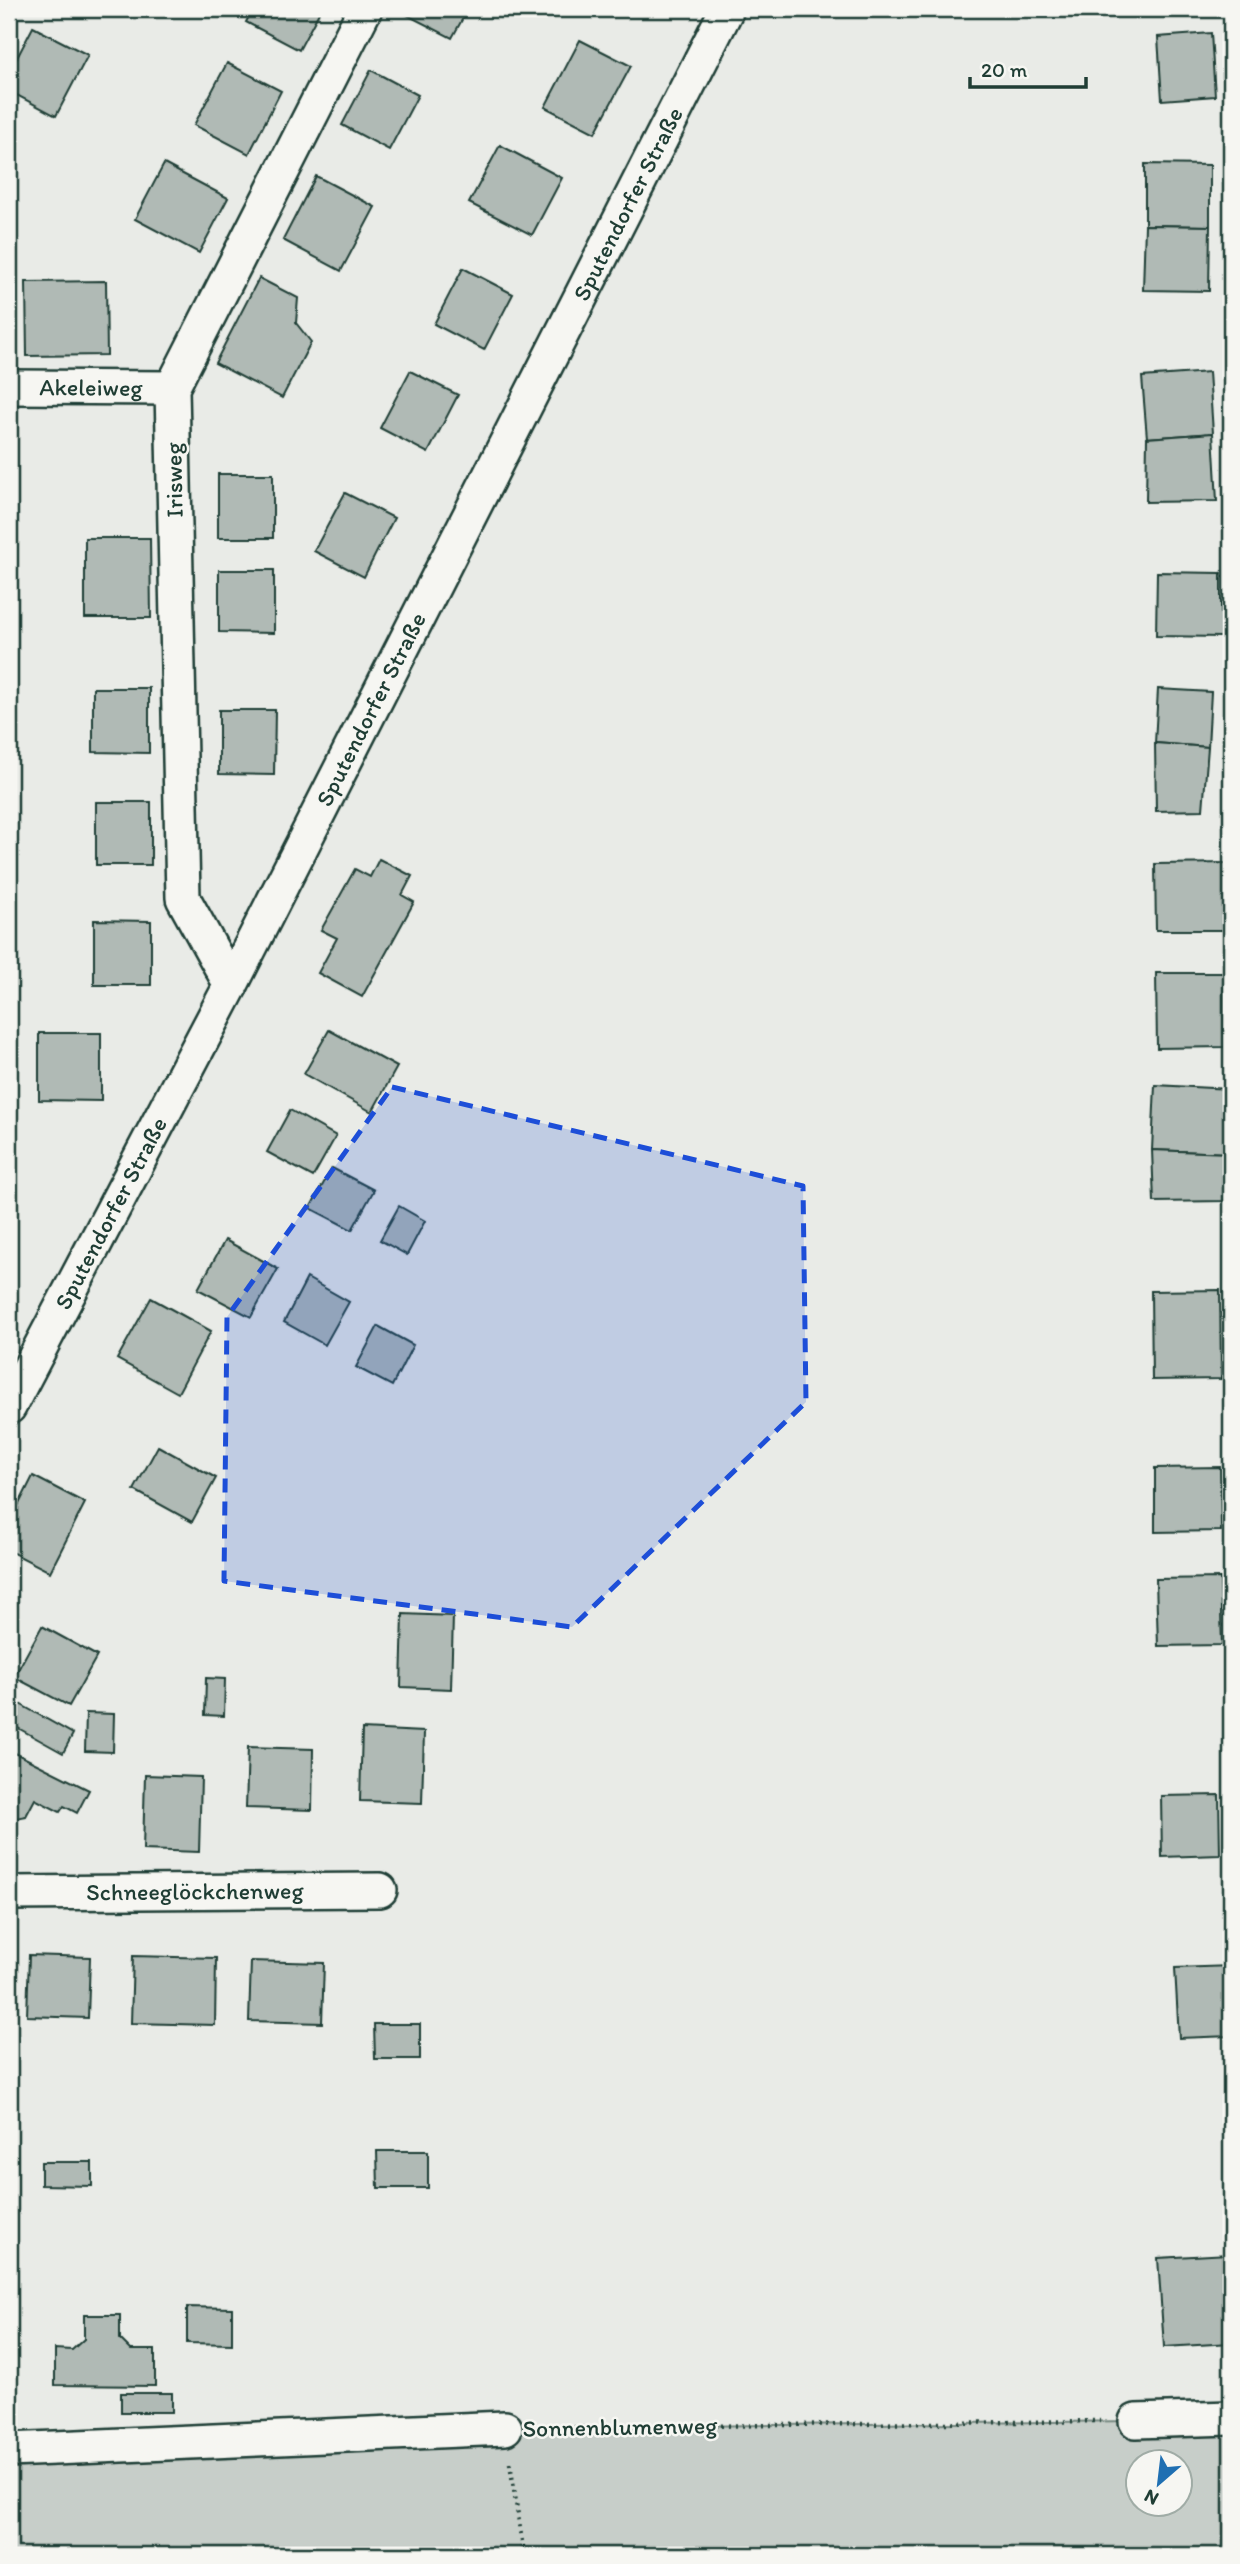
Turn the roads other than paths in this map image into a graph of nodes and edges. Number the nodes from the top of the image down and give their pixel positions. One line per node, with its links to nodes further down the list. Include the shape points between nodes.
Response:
1 (365, 9): 4 (street, Irisweg)
2 (727, 9): 5 (street, Sputendorfer Straße)
3 (9, 387): 4 (street, Akeleiweg)
4 (172, 388): 5 (street, Irisweg, via 183,898)
5 (231, 985): 6 (street, Sputendorfer Straße)
6 (9, 1407)
7 (380, 1890): 8 (street, Schneeglöckchenweg)
8 (9, 1893)
9 (1231, 2418): 10 (street)
10 (1136, 2421)
11 (505, 2428): 12 (street, Sonnenblumenweg)
12 (9, 2450)

